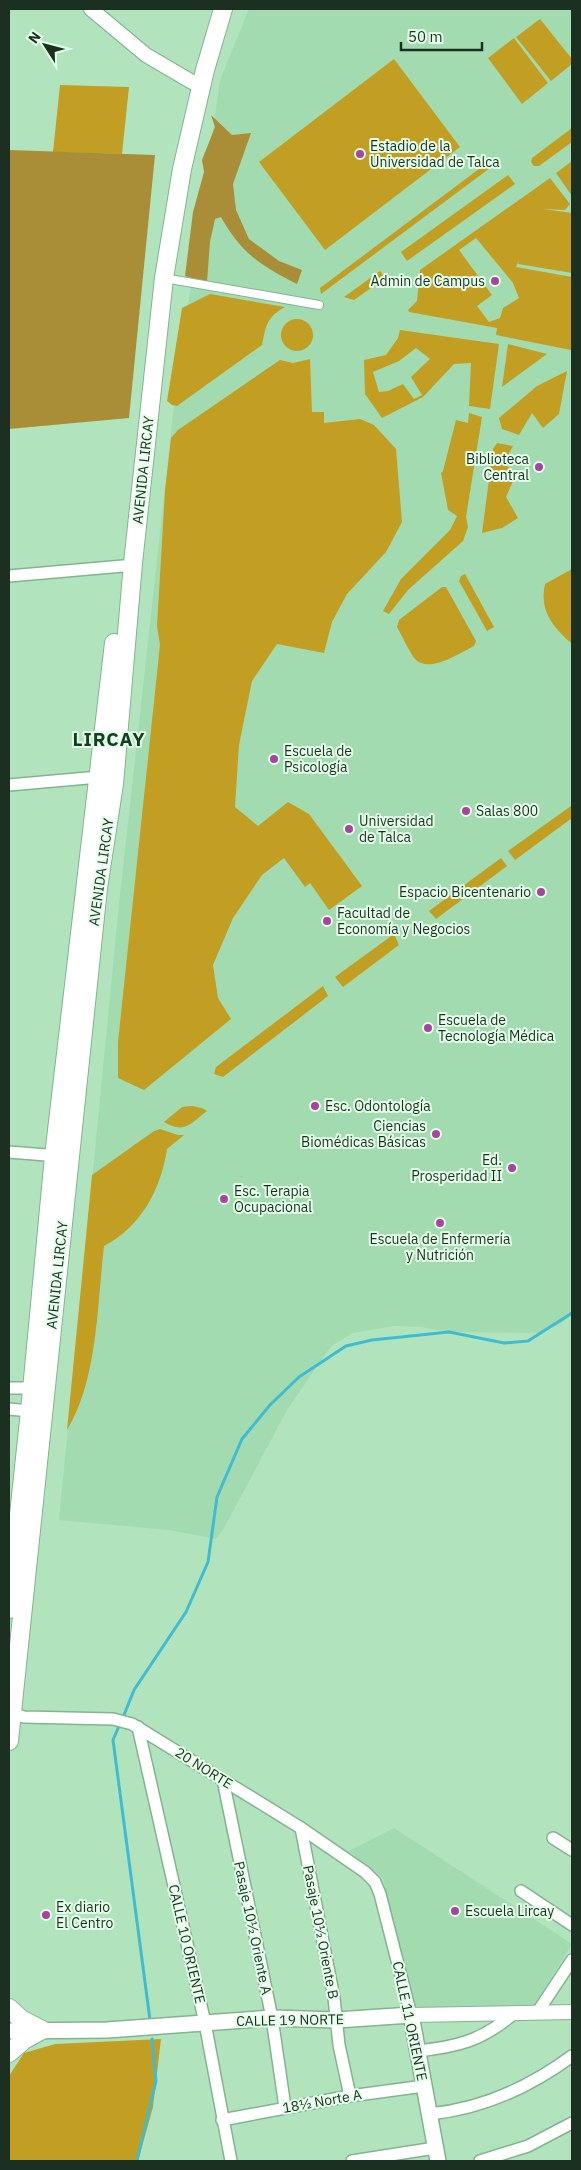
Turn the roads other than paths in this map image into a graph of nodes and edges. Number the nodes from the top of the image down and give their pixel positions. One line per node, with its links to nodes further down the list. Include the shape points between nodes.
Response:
1 (92, 9): 4 (street, via 146,55)
2 (211, 9): 4 (main road, AVENIDA LIRCAY)
3 (223, 9): 5 (main road, AVENIDA LIRCAY, via 182,169)
4 (192, 82): 7 (main road, AVENIDA LIRCAY, via 157,254)
5 (164, 278): 6 (street); 9 (main road, AVENIDA LIRCAY)
6 (319, 305)
7 (123, 566): 8 (street); 9 (main road, AVENIDA LIRCAY)
8 (9, 576)
9 (106, 780): 10 (street); 12 (main road, AVENIDA LIRCAY)
10 (9, 785)
11 (9, 1152): 12 (street)
12 (62, 1156): 14 (main road, AVENIDA LIRCAY)
13 (9, 1388): 14 (street)
14 (39, 1388): 16 (main road, AVENIDA LIRCAY); 18 (main road, AVENIDA LIRCAY)
15 (9, 1410): 16 (street)
16 (30, 1410): 17 (main road, AVENIDA LIRCAY)
17 (9, 1609)
18 (12, 1713): 19 (street, 20 NORTE, via 24,1717 113,1719); 20 (main road, AVENIDA LIRCAY)
19 (138, 1727): 21 (street, 20 NORTE); 36 (street, CALLE 10 ORIENTE)
20 (9, 1741)
21 (223, 1780): 22 (street, 20 NORTE); 34 (street, Pasaje 10½ Oriente A)
22 (301, 1828): 25 (street, 20 NORTE); 35 (street, Pasaje 10½ Oriente B)
23 (553, 1838): 24 (street)
24 (572, 1850)
25 (375, 1882): 33 (street, CALLE 11 ORIENTE)
26 (521, 1892): 27 (street)
27 (572, 1925)
28 (572, 1960): 32 (street)
29 (9, 2008): 37 (main road, via 20,2019)
30 (572, 2012): 32 (street, CALLE 19 NORTE)
31 (513, 2014): 32 (street, CALLE 19 NORTE); 33 (street, CALLE 19 NORTE); 39 (street, via 493,2030 471,2041 447,2048)
32 (537, 2014)
33 (412, 2015): 35 (main road, CALLE 19 NORTE); 39 (main road, CALLE 11 ORIENTE)
34 (272, 2018): 35 (main road, CALLE 19 NORTE); 36 (main road, CALLE 19 NORTE); 44 (street, Pasaje 10½ Oriente A)
35 (337, 2020): 43 (street, Pasaje 10½ Oriente B, via 338,2045)
36 (205, 2023): 37 (main road, CALLE 19 NORTE, via 107,2030); 46 (street, CALLE 10 ORIENTE)
37 (42, 2030): 38 (main road, CALLE 19 NORTE); 40 (main road)
38 (9, 2031)
39 (417, 2051): 42 (main road, CALLE 11 ORIENTE)
40 (9, 2053)
41 (572, 2056): 45 (street, via 508,2094 477,2105)
42 (424, 2086): 43 (street, 18½ Norte A); 45 (main road, CALLE 11 ORIENTE)
43 (350, 2096): 44 (street, 18½ Norte A)
44 (285, 2107): 46 (street, 18½ Norte A)
45 (428, 2114): 48 (main road, CALLE 11 ORIENTE)
46 (222, 2120): 49 (street, CALLE 10 ORIENTE)
47 (572, 2123): 51 (street, via 528,2146)
48 (436, 2154): 50 (street)
49 (231, 2161)
50 (352, 2161)
51 (480, 2161)

